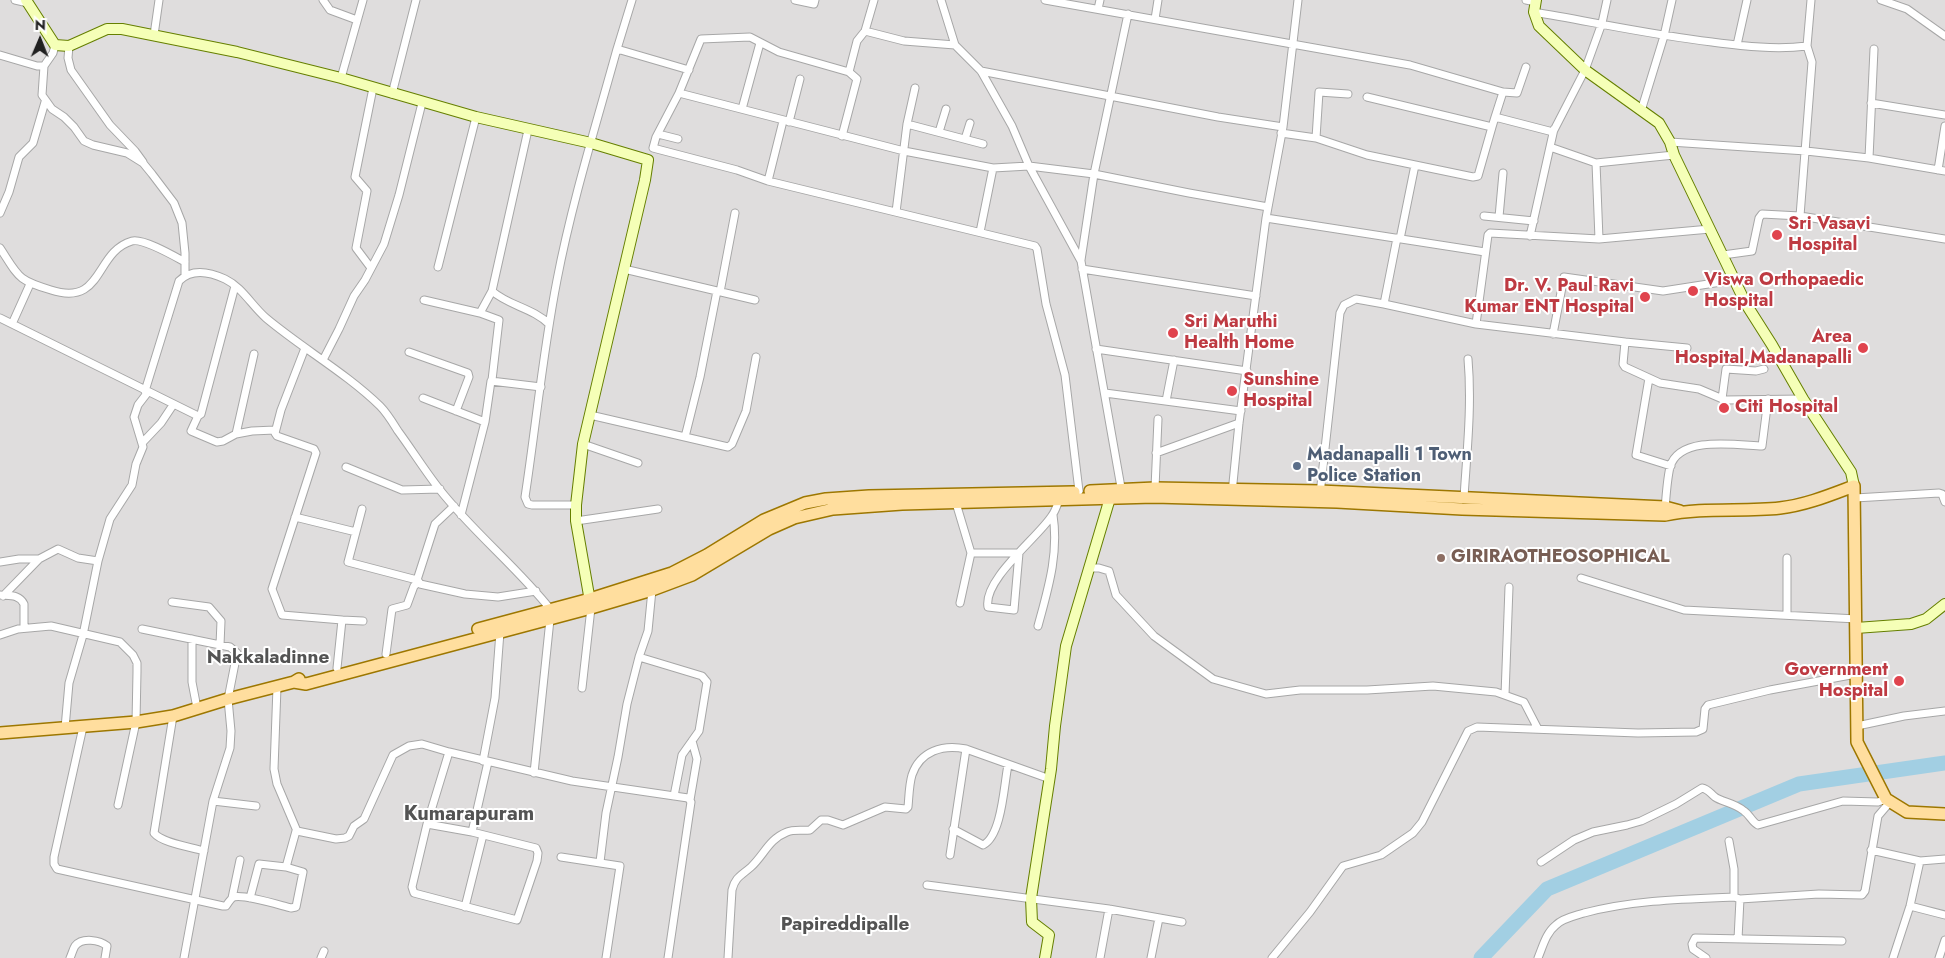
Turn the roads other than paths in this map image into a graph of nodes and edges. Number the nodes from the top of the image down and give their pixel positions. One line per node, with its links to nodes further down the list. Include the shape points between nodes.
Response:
1 (14, 0): 21 (street)
2 (159, 0): 30 (street)
3 (323, 0): 27 (street, via 330,10)
4 (363, 0): 27 (street)
5 (416, 0): 55 (street)
6 (632, 0): 40 (street)
7 (795, 0): 8 (street, via 814,4)
8 (815, 0)
9 (874, 0): 29 (street)
10 (941, 0): 36 (street)
11 (1045, 0): 23 (street)
12 (1100, 0): 23 (street)
13 (1158, 0): 26 (street)
14 (1298, 0): 34 (street)
15 (1608, 0): 28 (street)
16 (1672, 0): 31 (street)
17 (1747, 0): 37 (street)
18 (1811, 0): 39 (street)
19 (1882, 0): 24 (street)
20 (1907, 0): 24 (street)
21 (27, 1): 35 (main road)
22 (1533, 4): 28 (street); 46 (main road, via 1540,26)
23 (1098, 9): 25 (street)
24 (1907, 9): 32 (street)
25 (1128, 14): 26 (street); 57 (street)
26 (1155, 19): 34 (street)
27 (357, 20): 49 (street)
28 (1602, 23): 31 (street); 46 (street)
29 (865, 31): 36 (street, via 904,41); 48 (street, via 857,41)
30 (154, 35): 38 (main road, via 107,29); 49 (main road)
31 (1664, 36): 37 (street); 64 (street)
32 (1945, 36)
33 (760, 42): 45 (street, via 750,37 701,38); 48 (street, via 779,52); 62 (street)
34 (1291, 44): 53 (street, via 1410,65); 75 (street)
35 (55, 45): 38 (main road); 43 (street)
36 (955, 45): 47 (street)
37 (1737, 45): 39 (street, via 1764,48)
38 (69, 46): 92 (street, via 71,70 110,125 136,151)
39 (1807, 46): 88 (street, via 1812,62)
40 (617, 49): 45 (street); 83 (street)
41 (1874, 49): 61 (street)
42 (0, 55): 43 (street)
43 (44, 66): 59 (street, via 42,95)
44 (1526, 67): 53 (street, via 1517,93)
45 (689, 70): 54 (street)
46 (1585, 70): 64 (main road); 73 (street)
47 (981, 71): 57 (street); 95 (street, via 1012,126)
48 (849, 72): 78 (street, via 857,79)
49 (341, 78): 51 (main road)
50 (800, 79): 68 (street)
51 (373, 88): 55 (main road); 122 (street, via 355,177 367,191 356,248)
52 (916, 88): 70 (street)
53 (1503, 92): 67 (street)
54 (679, 93): 62 (street); 77 (street)
55 (392, 94): 60 (main road)
56 (1348, 94): 79 (street, via 1319,92)
57 (1110, 96): 75 (street); 98 (street)
58 (1367, 97): 72 (street)
59 (46, 102): 92 (street, via 87,144 127,154); 103 (street, via 33,144 19,157)
60 (422, 103): 66 (main road); 122 (street, via 399,196 384,244)
61 (1871, 103): 65 (street); 90 (street)
62 (742, 109): 68 (street)
63 (946, 110): 76 (street)
64 (1641, 111): 82 (main road, via 1659,123)
65 (1945, 115)
66 (476, 117): 74 (main road); 121 (street)
67 (1494, 117): 72 (street); 73 (street, via 1553,132)
68 (786, 121): 78 (street); 100 (street)
69 (970, 123): 81 (street)
70 (907, 124): 76 (street); 87 (street)
71 (1945, 126): 97 (street)
72 (1492, 127): 94 (street, via 1478,176)
73 (1554, 129): 85 (street)
74 (528, 130): 83 (main road); 129 (street)
75 (1282, 130): 79 (street); 101 (street)
76 (939, 132): 81 (street)
77 (658, 134): 80 (street); 86 (street)
78 (842, 136): 87 (street)
79 (1316, 138): 94 (street, via 1367,155)
80 (678, 139)
81 (965, 139): 84 (street)
82 (1670, 142): 88 (street); 89 (main road)
83 (591, 143): 91 (main road); 138 (street, via 563,250)
84 (983, 144)
85 (1550, 147): 93 (street); 109 (street)
86 (653, 148): 91 (street); 100 (street)
87 (904, 151): 96 (street); 102 (street)
88 (1806, 151): 90 (street); 106 (street)
89 (1674, 155): 93 (street); 110 (main road)
90 (1868, 158): 97 (street)
91 (648, 160): 124 (main road)
92 (143, 163): 120 (street, via 174,203 182,223)
93 (1596, 163): 114 (street)
94 (1415, 165): 113 (street)
95 (1029, 166): 96 (street); 98 (street); 119 (street)
96 (993, 168): 111 (street)
97 (1941, 171)
98 (1094, 174): 101 (street); 119 (street)
99 (1503, 174): 107 (street)
100 (768, 181): 102 (street)
101 (1268, 207): 108 (street)
102 (896, 212): 111 (street)
103 (0, 213)
104 (735, 213): 130 (street)
105 (1484, 216): 107 (street)
106 (1800, 216): 115 (street); 118 (street, via 1762,214 1752,250)
107 (1499, 217): 109 (street)
108 (1266, 218): 113 (street); 131 (street)
109 (1534, 221): 112 (street)
110 (1710, 229): 114 (street); 118 (main road)
111 (980, 232): 182 (street, via 1037,249 1046,304 1065,375)
112 (1530, 236): 114 (street); 117 (street, via 1490,233)
113 (1398, 238): 117 (street); 134 (street)
114 (1599, 239)
115 (1945, 239)
116 (0, 248): 127 (street, via 19,276)
117 (1485, 252): 139 (street)
118 (1723, 255): 126 (main road)
119 (1081, 261): 123 (street)
120 (185, 262): 125 (street); 127 (street, via 135,240 114,251 85,290 63,294)
121 (438, 267)
122 (371, 268): 149 (street)
123 (1082, 269): 131 (street); 144 (street)
124 (624, 270): 130 (street); 167 (main road)
125 (185, 275): 128 (street, via 208,273); 156 (street, via 179,281)
126 (1734, 280): 140 (street, via 1663,291 1564,277); 161 (main road)
127 (30, 284): 137 (street)
128 (235, 286): 142 (street, via 266,318); 166 (street)
129 (492, 291): 135 (street); 138 (street, via 505,301 542,317)
130 (718, 292): 133 (street); 173 (street)
131 (1256, 296): 152 (street)
132 (424, 300): 135 (street)
133 (755, 300)
134 (1384, 304): 139 (street); 186 (street, via 1356,299 1344,305 1340,313)
135 (480, 313): 154 (street, via 499,320)
136 (0, 318): 137 (street)
137 (12, 324): 156 (street)
138 (549, 324): 155 (street)
139 (1476, 324): 140 (street)
140 (1553, 334): 141 (street)
141 (1625, 342): 143 (street); 153 (street, via 1623,364)
142 (305, 348): 149 (street); 171 (street)
143 (1687, 348)
144 (1096, 349): 150 (street); 157 (street)
145 (410, 352): 164 (street, via 468,373 470,377)
146 (254, 354): 172 (street)
147 (756, 358): 173 (street, via 746,411 730,447)
148 (1468, 358): 187 (street, via 1470,421)
149 (323, 360): 181 (street, via 382,408)
150 (1174, 360): 152 (street); 162 (street)
151 (1764, 369): 159 (street, via 1726,369)
152 (1247, 371): 165 (street)
153 (1649, 378): 159 (street, via 1699,389); 178 (street, via 1636,455)
154 (492, 380): 155 (street); 169 (street)
155 (541, 387): 192 (street, via 526,500 532,505)
156 (146, 391): 163 (street); 174 (street, via 134,416)
157 (1105, 393): 162 (street); 184 (street)
158 (423, 398): 164 (street)
159 (1722, 399): 160 (street)
160 (1768, 399): 161 (street); 178 (street, via 1762,446 1706,443 1686,450)
161 (1803, 399): 183 (main road, via 1851,472)
162 (1166, 401): 165 (street)
163 (173, 405): 166 (street); 174 (street)
164 (456, 411): 169 (street)
165 (1241, 411): 170 (street)
166 (198, 416): 172 (street, via 191,429 193,433 217,442)
167 (590, 416): 173 (street); 175 (main road)
168 (1158, 419): 176 (street)
169 (485, 422): 197 (street)
170 (1239, 423): 176 (street); 185 (street)
171 (276, 430): 172 (street); 199 (street, via 277,436 316,451)
172 (236, 434)
173 (685, 437)
174 (143, 442): 206 (street, via 132,484 110,519)
175 (583, 444): 177 (street); 192 (main road)
176 (1156, 453): 180 (street)
177 (638, 463)
178 (1670, 466): 196 (street)
179 (346, 467): 181 (street, via 402,490)
180 (1155, 488): 184 (main road); 185 (main road)
181 (440, 490): 193 (street)
182 (1079, 492): 184 (main road); 217 (main road, via 870,496 812,502 764,520 692,564)
183 (1855, 492): 190 (street, via 1939,493); 196 (main road, via 1780,508); 223 (main road)
184 (1122, 493): 185 (main road); 188 (main road)
185 (1232, 495): 186 (main road)
186 (1320, 497): 187 (main road); 196 (main road, via 1462,509)
187 (1464, 497): 196 (main road)
188 (1110, 498): 189 (main road); 208 (main road)
189 (1059, 500): 191 (main road); 198 (street)
190 (1945, 502)
191 (956, 503): 202 (street); 212 (main road, via 815,512 769,529 692,575)
192 (576, 505): 200 (main road)
193 (454, 506): 197 (street); 210 (street, via 436,524)
194 (362, 509): 201 (street)
195 (658, 509): 200 (street)
196 (1665, 511)
197 (462, 515): 213 (street)
198 (1053, 515): 203 (street); 224 (street, via 1054,562)
199 (295, 517): 201 (street); 221 (street, via 272,589 282,615)
200 (576, 521): 217 (main road)
201 (356, 532): 210 (street, via 348,562)
202 (971, 553): 203 (street); 216 (street)
203 (1019, 553): 203 (street, via 1014,610 989,608 987,602 996,580)
204 (1788, 558): 220 (street)
205 (39, 559): 206 (street, via 58,549 78,558); 207 (street); 214 (street)
206 (98, 561): 229 (street)
207 (0, 562)
208 (1090, 568): 239 (street, via 1109,571 1116,595 1154,636 1213,679 1266,694 1433,686); 256 (main road, via 1066,646)
209 (1581, 578): 220 (street, via 1684,610)
210 (418, 581): 213 (street, via 465,594 498,597); 232 (street, via 407,605 392,609)
211 (1509, 587): 239 (street)
212 (652, 590): 217 (main road); 233 (street, via 648,631)
213 (536, 591): 219 (street)
214 (2, 596): 225 (street, via 22,600)
215 (172, 602): 231 (street, via 209,607 221,620)
216 (960, 603)
217 (590, 604): 219 (main road); 238 (street)
218 (1945, 604): 223 (main road, via 1926,619 1911,624)
219 (551, 614): 227 (main road); 232 (main road); 255 (street)
220 (1787, 616): 223 (street)
221 (342, 620): 222 (street); 234 (street)
222 (363, 622)
223 (1857, 623): 235 (main road)
224 (1038, 626)
225 (24, 628): 228 (street); 229 (street, via 52,626)
226 (142, 628): 230 (street)
227 (500, 632): 236 (main road, via 306,684); 253 (street)
228 (0, 635)
229 (83, 635): 244 (street, via 120,642 133,655 137,663); 247 (street, via 70,683)
230 (192, 639): 231 (street); 241 (street, via 192,682)
231 (220, 645): 240 (street, via 237,653)
232 (386, 654): 234 (main road)
233 (639, 657): 250 (street, via 702,676 707,682 699,732); 257 (street)
234 (337, 668): 236 (main road)
235 (1856, 674): 245 (main road); 248 (street, via 1708,704 1703,729 1696,732)
236 (294, 682): 237 (main road)
237 (277, 687): 240 (main road); 267 (street, via 274,770)
238 (582, 688)
239 (1505, 695): 248 (street, via 1524,702)
240 (228, 699): 241 (main road); 261 (street, via 230,748)
241 (197, 708): 243 (main road)
242 (1945, 711): 245 (street)
243 (173, 716): 244 (main road); 272 (street, via 154,833 167,841)
244 (136, 722): 246 (main road); 262 (street)
245 (1857, 726): 260 (main road, via 1857,742)
246 (83, 727): 247 (main road); 286 (street, via 54,858 55,867)
247 (65, 728): 249 (main road)
248 (1538, 729): 305 (street, via 1477,727 1468,732 1422,822 1381,855 1343,866)
249 (0, 733)
250 (692, 741): 258 (street, via 679,762); 259 (street, via 697,759)
251 (966, 749): 254 (street); 266 (street); 301 (street, via 942,748 930,752 912,776 906,809 885,807 843,825 821,820 810,830 788,832 767,846 751,867 734,881)
252 (449, 752): 253 (street); 265 (street); 267 (street, via 422,744 409,746 393,755 364,819 354,826 349,836 336,839)
253 (486, 761): 255 (street); 268 (street)
254 (1008, 765): 256 (street); 266 (street, via 997,830 987,843 978,843)
255 (534, 773): 257 (street)
256 (1050, 779): 284 (main road)
257 (611, 788): 258 (street); 278 (street)
258 (674, 796): 259 (street)
259 (690, 800): 300 (street)
260 (1887, 800): 264 (main road, via 1907,812); 271 (street, via 1878,816); 279 (street, via 1843,801 1761,825 1706,788 1698,789 1641,821 1593,832 1574,840)
261 (213, 801): 263 (street); 272 (street)
262 (118, 805)
263 (256, 806)
264 (1945, 814)
265 (427, 824): 268 (street); 288 (street, via 412,887 414,892)
266 (954, 829): 273 (street)
267 (296, 831): 280 (street)
268 (472, 832): 269 (street)
269 (483, 835): 288 (street); 288 (street, via 536,848 537,861 517,920)
270 (1729, 841): 285 (street)
271 (1871, 850): 277 (street); 285 (street, via 1862,895)
272 (204, 851): 286 (street)
273 (950, 855)
274 (560, 857): 278 (street)
275 (1945, 859): 277 (street)
276 (240, 860): 282 (street)
277 (1920, 861): 287 (street)
278 (600, 862): 299 (street, via 616,864 621,869)
279 (1541, 862)
280 (286, 868): 283 (street, via 259,864); 283 (street, via 304,874 296,907)
281 (927, 885): 284 (street)
282 (232, 898): 283 (street); 286 (street, via 226,906)
283 (250, 898)
284 (1031, 898): 289 (street); 302 (main road, via 1032,922 1050,935)
285 (1737, 898): 293 (street); 306 (street, via 1654,901 1572,917 1557,923 1548,932)
286 (195, 900): 298 (street)
287 (1910, 906): 290 (street); 308 (street)
288 (465, 907)
289 (1109, 909): 291 (street); 303 (street)
290 (1945, 915)
291 (1159, 918): 292 (street); 304 (street)
292 (1182, 922)
293 (1738, 939): 295 (street); 307 (street, via 1694,938 1693,949)
294 (1945, 940): 309 (street)
295 (1842, 941)
296 (70, 958): 297 (street, via 79,943 95,941 107,946)
297 (105, 958)
298 (184, 958)
299 (606, 958)
300 (668, 958)
301 (728, 958)
302 (1045, 958)
303 (1100, 958)
304 (1151, 958)
305 (1272, 958)
306 (1538, 958)
307 (1706, 958)
308 (1893, 958)
309 (1939, 958)

